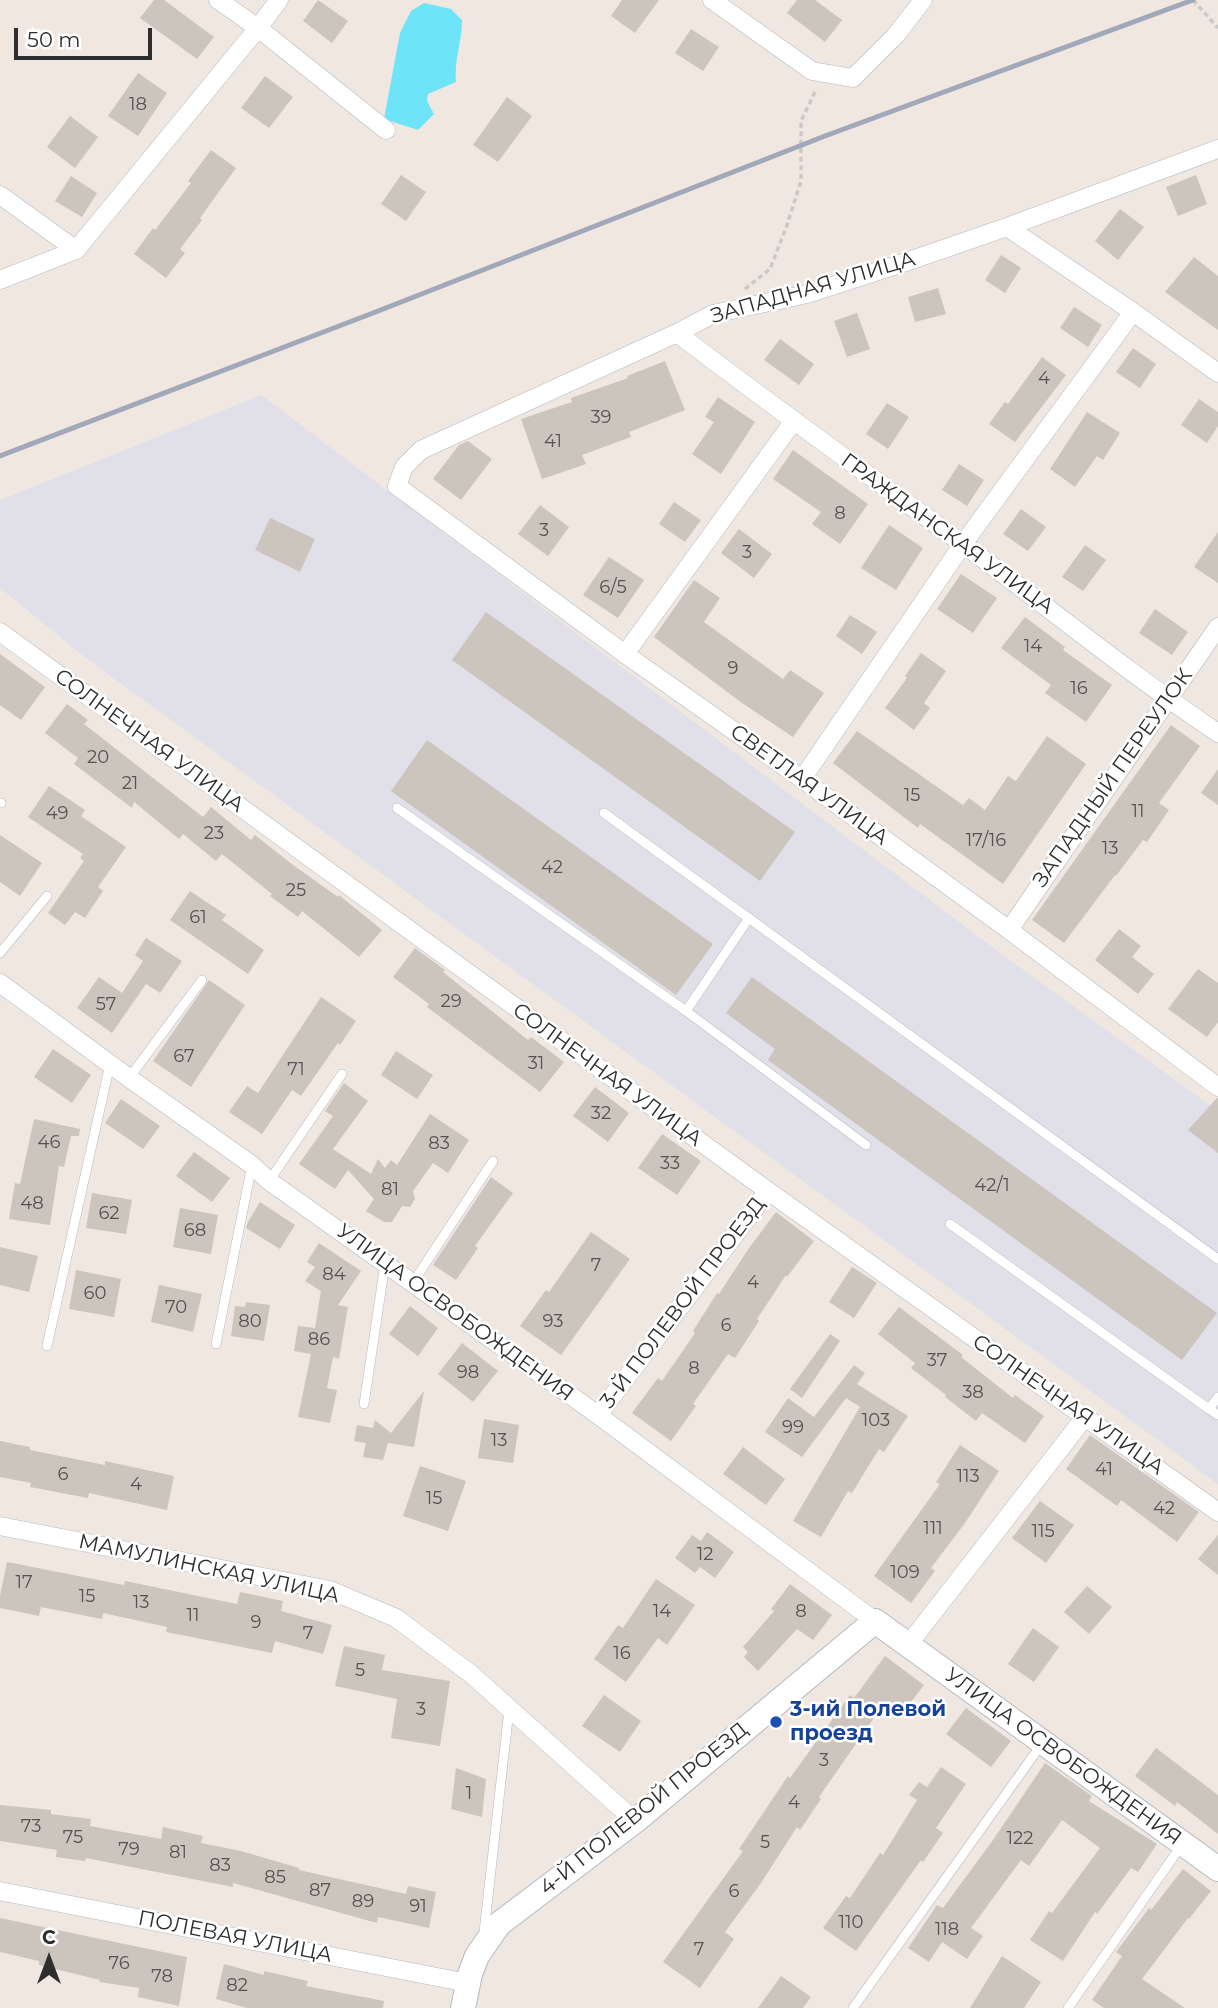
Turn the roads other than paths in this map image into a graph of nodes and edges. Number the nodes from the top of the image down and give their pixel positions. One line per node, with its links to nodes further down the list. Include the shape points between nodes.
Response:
1 (218, 0): 5 (street)
2 (279, 0): 5 (street)
3 (712, 0): 4 (street, via 812,71 853,78)
4 (923, 0)
5 (258, 29): 6 (street); 10 (street)
6 (386, 130)
7 (1218, 149): 9 (street, ЗАПАДНАЯ УЛИЦА)
8 (0, 195): 10 (street)
9 (1007, 227): 12 (street); 13 (street, ЗАПАДНАЯ УЛИЦА, via 807,294 713,314)
10 (76, 250): 11 (street)
11 (0, 280)
12 (1133, 312): 14 (street); 17 (street)
13 (677, 333): 15 (street, ГРАЖДАНСКАЯ УЛИЦА); 16 (street, ЗАПАДНАЯ УЛИЦА, via 421,450 404,467)
14 (1218, 373)
15 (793, 422): 17 (street, ГРАЖДАНСКАЯ УЛИЦА); 20 (street)
16 (397, 486): 20 (street, СВЕТЛАЯ УЛИЦА)
17 (963, 544): 21 (street, ГРАЖДАНСКАЯ УЛИЦА); 23 (street)
18 (1218, 627): 21 (street, ЗАПАДНЫЙ ПЕРЕУЛОК)
19 (0, 632): 41 (street, СОЛНЕЧНАЯ УЛИЦА)
20 (625, 654): 23 (street, СВЕТЛАЯ УЛИЦА)
21 (1167, 698): 22 (street, ГРАЖДАНСКАЯ УЛИЦА); 28 (street, ЗАПАДНЫЙ ПЕРЕУЛОК)
22 (1218, 733)
23 (802, 779): 28 (street, СВЕТЛАЯ УЛИЦА)
24 (397, 808): 32 (lane)
25 (604, 813): 27 (lane)
26 (47, 895): 29 (lane)
27 (749, 918): 32 (lane); 43 (lane)
28 (1009, 930): 35 (street, СВЕТЛАЯ УЛИЦА)
29 (0, 953)
30 (202, 980): 36 (lane)
31 (0, 983): 33 (street, УЛИЦА ОСВОБОЖДЕНИЯ)
32 (686, 1011): 37 (lane)
33 (110, 1063): 36 (street, УЛИЦА ОСВОБОЖДЕНИЯ); 47 (lane)
34 (342, 1074): 40 (lane)
35 (1215, 1077)
36 (128, 1078): 39 (street, УЛИЦА ОСВОБОЖДЕНИЯ)
37 (866, 1145)
38 (494, 1161): 45 (lane)
39 (252, 1165): 40 (street, УЛИЦА ОСВОБОЖДЕНИЯ); 46 (lane)
40 (269, 1181): 44 (street, УЛИЦА ОСВОБОЖДЕНИЯ)
41 (768, 1191): 51 (street, 3-Й ПОЛЕВОЙ ПРОЕЗД); 53 (street, СОЛНЕЧНАЯ УЛИЦА)
42 (950, 1224): 50 (lane)
43 (1218, 1259)
44 (385, 1262): 45 (street, УЛИЦА ОСВОБОЖДЕНИЯ); 49 (lane)
45 (412, 1284): 51 (street, УЛИЦА ОСВОБОЖДЕНИЯ)
46 (216, 1344)
47 (47, 1346)
48 (1218, 1397): 50 (lane)
49 (364, 1404)
50 (1209, 1409): 52 (lane)
51 (598, 1415): 56 (street, УЛИЦА ОСВОБОЖДЕНИЯ)
52 (1218, 1415)
53 (1085, 1417): 54 (street, СОЛНЕЧНАЯ УЛИЦА); 57 (street)
54 (1218, 1512)
55 (0, 1526): 58 (street, МАМУЛИНСКАЯ УЛИЦА, via 330,1590 396,1618)
56 (875, 1621): 57 (street, УЛИЦА ОСВОБОЖДЕНИЯ); 60 (street, 4-Й ПОЛЕВОЙ ПРОЕЗД)
57 (908, 1645): 59 (street, УЛИЦА ОСВОБОЖДЕНИЯ)
58 (509, 1708): 60 (street, МАМУЛИНСКАЯ УЛИЦА); 64 (lane)
59 (1043, 1742): 61 (street, УЛИЦА ОСВОБОЖДЕНИЯ); 66 (lane)
60 (635, 1821): 64 (street, 4-Й ПОЛЕВОЙ ПРОЕЗД, via 499,1924)
61 (1183, 1843): 62 (street, УЛИЦА ОСВОБОЖДЕНИЯ); 67 (lane)
62 (1218, 1869)
63 (0, 1891): 65 (street, ПОЛЕВАЯ УЛИЦА, via 463,1982)
64 (483, 1944): 65 (street, 4-Й ПОЛЕВОЙ ПРОЕЗД)
65 (465, 1997)
66 (853, 2008)
67 (1068, 2008)

